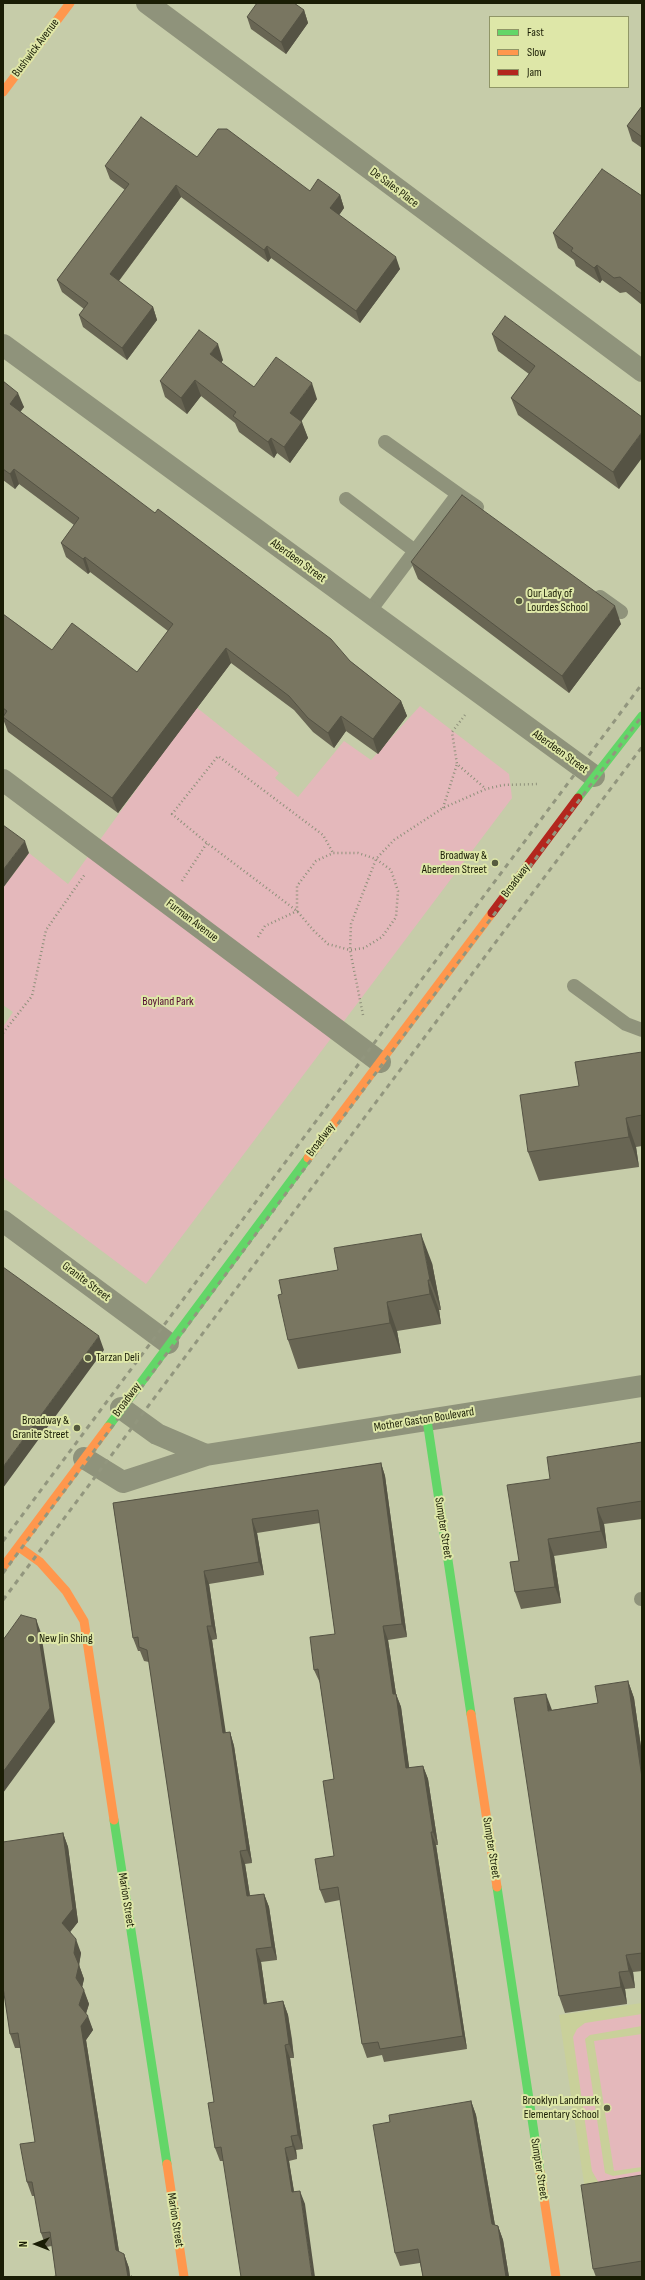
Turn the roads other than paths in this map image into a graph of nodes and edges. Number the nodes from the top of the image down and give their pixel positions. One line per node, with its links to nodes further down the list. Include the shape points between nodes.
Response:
1 (70, 3): 3 (street, Bushwick Avenue)
2 (147, 3): 5 (street, De Sales Place)
3 (3, 92)
4 (3, 345): 12 (street, Aberdeen Street)
5 (642, 372)
6 (385, 442): 7 (lane)
7 (458, 494): 9 (lane); 10 (lane)
8 (346, 499): 10 (lane)
9 (489, 516)
10 (415, 551): 12 (lane)
11 (590, 589): 13 (lane)
12 (369, 612): 15 (street, Aberdeen Street)
13 (621, 612)
14 (642, 716): 15 (street, Broadway)
15 (594, 776): 19 (street, Broadway)
16 (3, 780): 19 (street, Furman Avenue)
17 (574, 986): 18 (lane, via 626,1024)
18 (642, 1030)
19 (380, 1062): 21 (street, Broadway)
20 (3, 1221): 21 (street, Granite Street)
21 (168, 1343): 23 (street, Broadway)
22 (642, 1386): 24 (street, Mother Gaston Boulevard)
23 (121, 1408): 25 (street, via 157,1434); 26 (street, Broadway)
24 (427, 1420): 25 (street, Mother Gaston Boulevard); 30 (street, Sumpter Street)
25 (206, 1455): 26 (street, Mother Gaston Boulevard, via 123,1482)
26 (84, 1458): 27 (street, Broadway)
27 (19, 1547): 28 (street, Broadway); 29 (street, Marion Street, via 40,1562 66,1591 84,1621)
28 (3, 1567)
29 (184, 2277)
30 (556, 2277)

